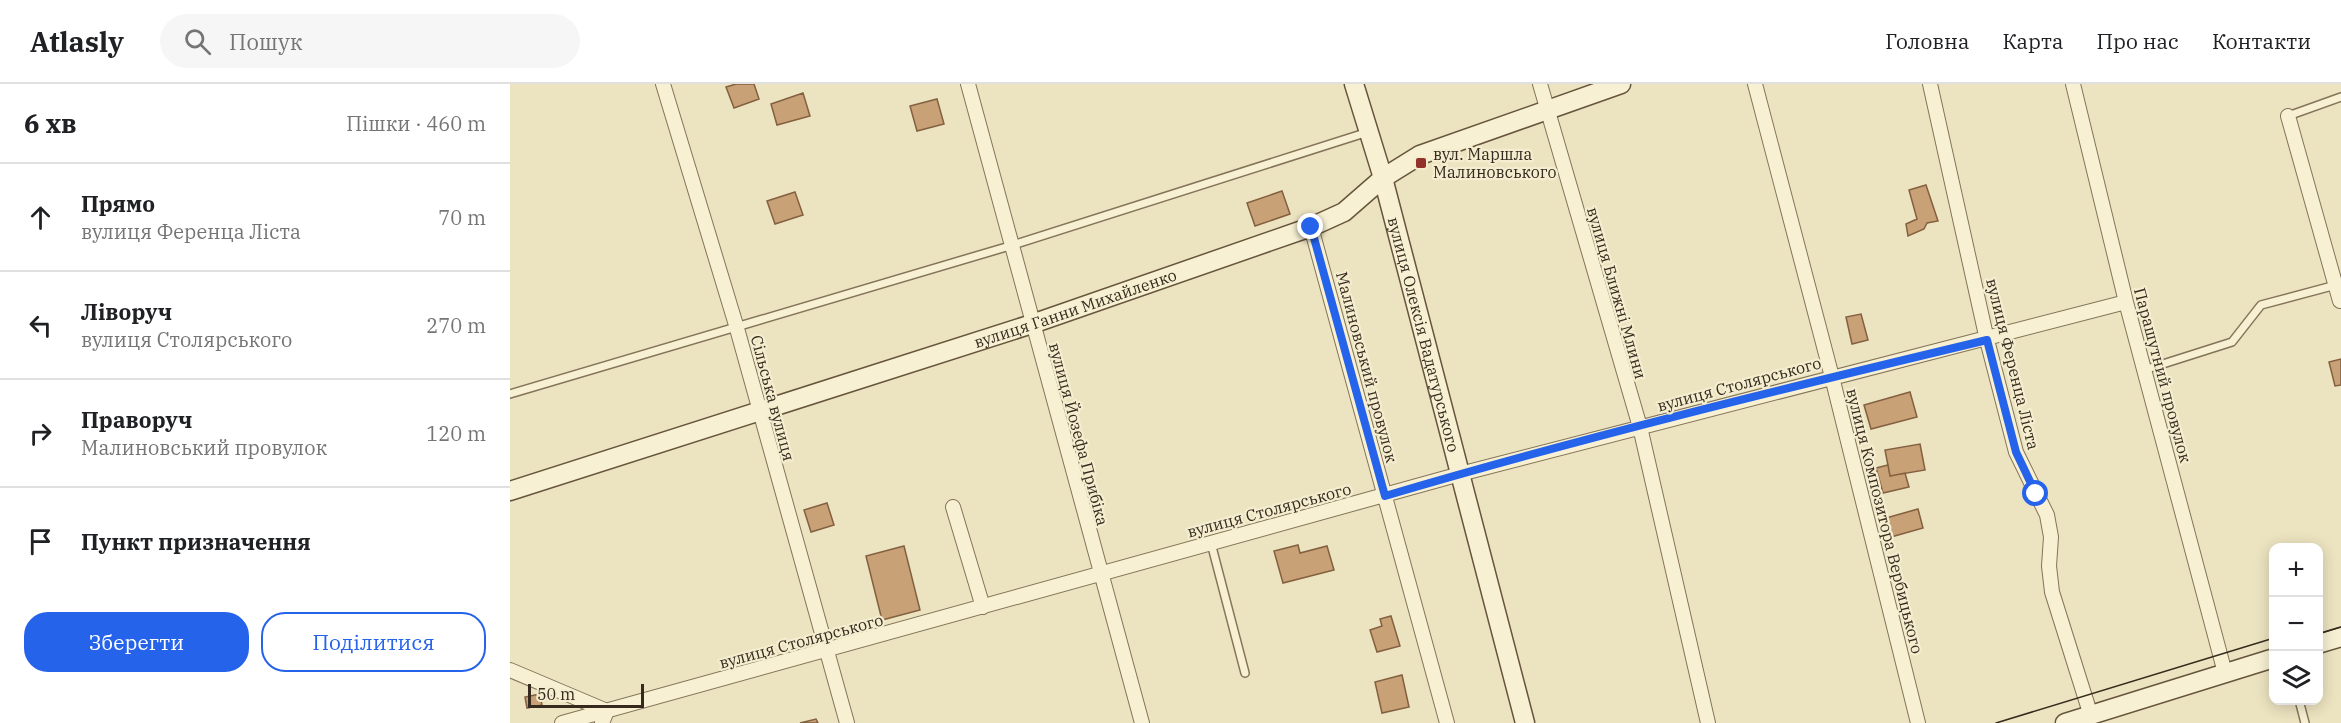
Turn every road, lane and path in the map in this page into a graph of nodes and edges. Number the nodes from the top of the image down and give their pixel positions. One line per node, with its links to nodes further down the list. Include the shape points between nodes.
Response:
1 (663, 84): 20 (street, Сільська вулиця)
2 (968, 84): 15 (street, вулиця Йозефа Прибіка)
3 (1354, 84): 12 (street, вулиця Олексія Вадатурського)
4 (1540, 84): 10 (street, вулиця Ближні Млини)
5 (1621, 84): 10 (street, вулиця Ганни Михайленко)
6 (1755, 84): 23 (street, вулиця Композитора Вербицького)
7 (1930, 84): 21 (street, вулиця Ференца Ліста)
8 (2073, 84): 18 (street, Парашутний провулок)
9 (2341, 97): 11 (lane)
10 (1547, 112): 13 (street, вулиця Ганни Михайленко, via 1420,155); 26 (street, вулиця Ближні Млини)
11 (2288, 116): 16 (street)
12 (1368, 132): 13 (street, вулиця Олексія Вадатурського); 15 (lane)
13 (1383, 178): 14 (street, вулиця Ганни Михайленко, via 1344,212); 27 (street, вулиця Олексія Вадатурського)
14 (1311, 227): 19 (street, вулиця Ганни Михайленко); 29 (street, Малиновський провулок)
15 (1013, 245): 19 (street, вулиця Йозефа Прибіка); 20 (lane)
16 (2336, 285): 17 (street); 22 (lane, via 2261,305 2232,342)
17 (2340, 301)
18 (2126, 302): 21 (street, вулиця Столярського); 22 (street, Парашутний провулок)
19 (1032, 324): 25 (street, вулиця Ганни Михайленко); 32 (street, вулиця Йозефа Прибіка)
20 (736, 325): 24 (lane); 25 (street, Сільська вулиця)
21 (1987, 340): 23 (street, вулиця Столярського); 43 (street, вулиця Ференца Ліста, via 2016,452 2046,515 2051,537 2052,592)
22 (2144, 370): 40 (street, Парашутний провулок)
23 (1832, 377): 26 (street, вулиця Столярського); 50 (street, вулиця Композитора Вербицького)
24 (510, 394)
25 (759, 411): 28 (street, вулиця Ганни Михайленко); 36 (street, Сільська вулиця)
26 (1640, 427): 27 (street, вулиця Столярського); 49 (street, вулиця Ближні Млини)
27 (1460, 474): 29 (street, вулиця Столярського); 48 (street, вулиця Олексія Вадатурського)
28 (510, 491)
29 (1385, 496): 31 (street, вулиця Столярського); 47 (street, Малиновський провулок)
30 (953, 507): 33 (street)
31 (1211, 543): 32 (street, вулиця Столярського); 39 (lane)
32 (1100, 574): 33 (street, вулиця Столярського); 46 (street, вулиця Йозефа Прибіка)
33 (983, 607): 36 (street, вулиця Столярського)
34 (2341, 637): 35 (street)
35 (2323, 643)
36 (827, 651): 42 (street, вулиця Столярського); 45 (street, Сільська вулиця)
37 (2269, 660): 40 (street)
38 (510, 670): 42 (street)
39 (1245, 673)
40 (2224, 673): 43 (street)
41 (2300, 705): 52 (lane)
42 (605, 717): 44 (street, вулиця Столярського)
43 (2092, 719): 51 (street)
44 (562, 723)
45 (847, 723)
46 (1142, 723)
47 (1447, 723)
48 (1525, 723)
49 (1708, 723)
50 (1918, 723)
51 (2065, 723)
52 (2305, 723)

